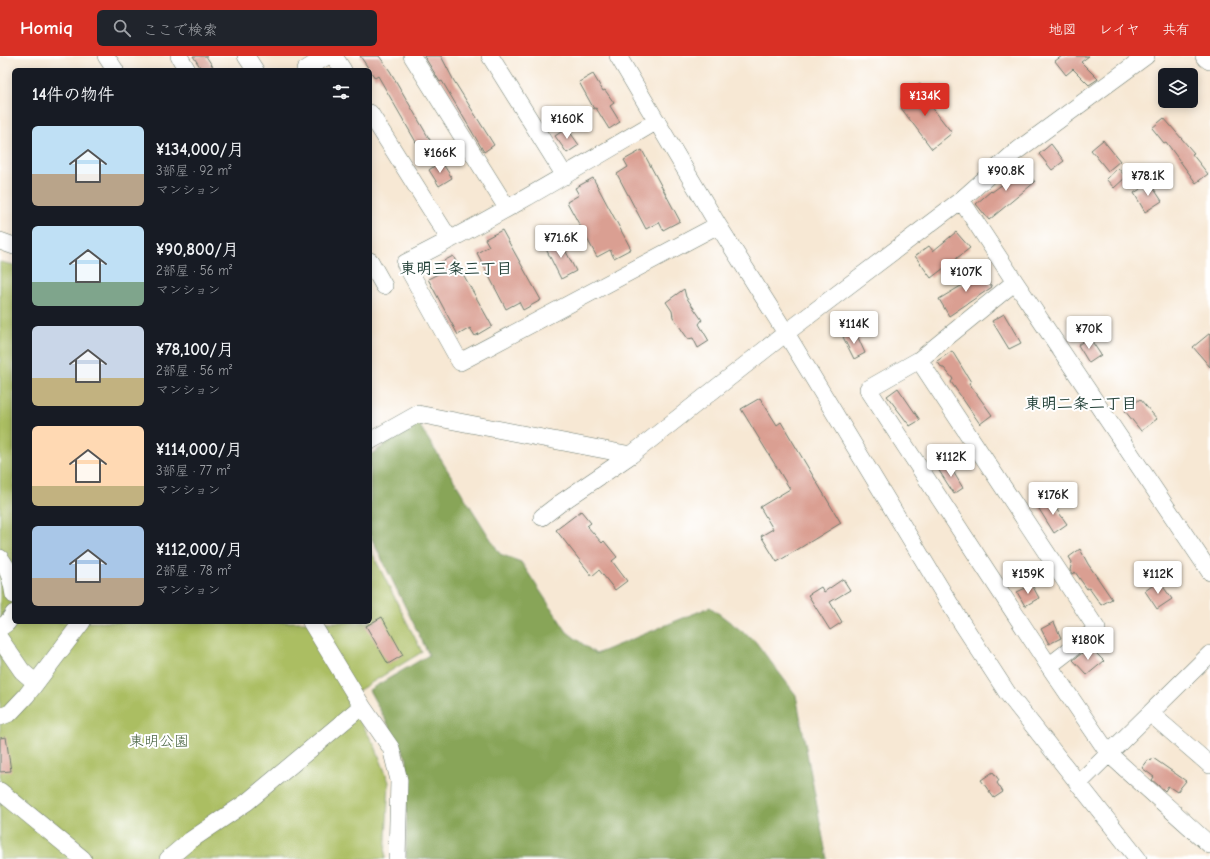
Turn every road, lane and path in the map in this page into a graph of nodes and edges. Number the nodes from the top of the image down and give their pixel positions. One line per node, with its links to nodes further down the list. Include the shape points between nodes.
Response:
1 (106, 56): 12 (street)
2 (179, 56): 13 (street)
3 (246, 56): 14 (street)
4 (327, 56): 15 (street)
5 (334, 56): 16 (street)
6 (412, 56): 21 (street)
7 (490, 56): 19 (street)
8 (618, 56): 18 (street)
9 (1146, 56): 20 (street, via 1014,153)
10 (1206, 56): 11 (main road)
11 (1210, 59)
12 (113, 68)
13 (186, 68)
14 (254, 68)
15 (308, 68)
16 (342, 68)
17 (372, 116): 23 (street)
18 (657, 121): 19 (street); 22 (street)
19 (565, 176): 21 (street)
20 (961, 200): 27 (street); 29 (street)
21 (507, 208): 23 (street)
22 (718, 225): 23 (street, via 460,362 404,263); 29 (street)
23 (450, 240)
24 (0, 241): 25 (street)
25 (12, 245)
26 (372, 265): 28 (street)
27 (1015, 282): 30 (street); 35 (street)
28 (384, 286)
29 (786, 333): 32 (street); 52 (street, via 956,614 1008,694)
30 (919, 360): 45 (street, via 1097,628); 45 (street, via 868,389)
31 (372, 440): 32 (street, via 418,414)
32 (631, 455): 33 (street)
33 (542, 517)
34 (0, 558): 36 (street)
35 (1210, 572)
36 (12, 580)
37 (12, 598): 38 (street)
38 (0, 599)
39 (12, 616): 42 (street)
40 (81, 624): 46 (street)
41 (312, 624): 47 (street)
42 (0, 628)
43 (0, 639): 46 (street, via 22,671)
44 (1210, 654): 48 (street)
45 (1049, 666): 50 (street)
46 (36, 684): 49 (street, via 10,713)
47 (362, 706): 56 (street, via 247,802 188,842); 57 (street, via 391,748 399,780)
48 (1150, 713): 50 (street); 51 (street)
49 (0, 717)
50 (1109, 754): 52 (street); 54 (street)
51 (1210, 765)
52 (1078, 784): 58 (street)
53 (0, 791): 55 (street)
54 (1210, 845)
55 (83, 859)
56 (168, 859)
57 (397, 859)
58 (1138, 859)

